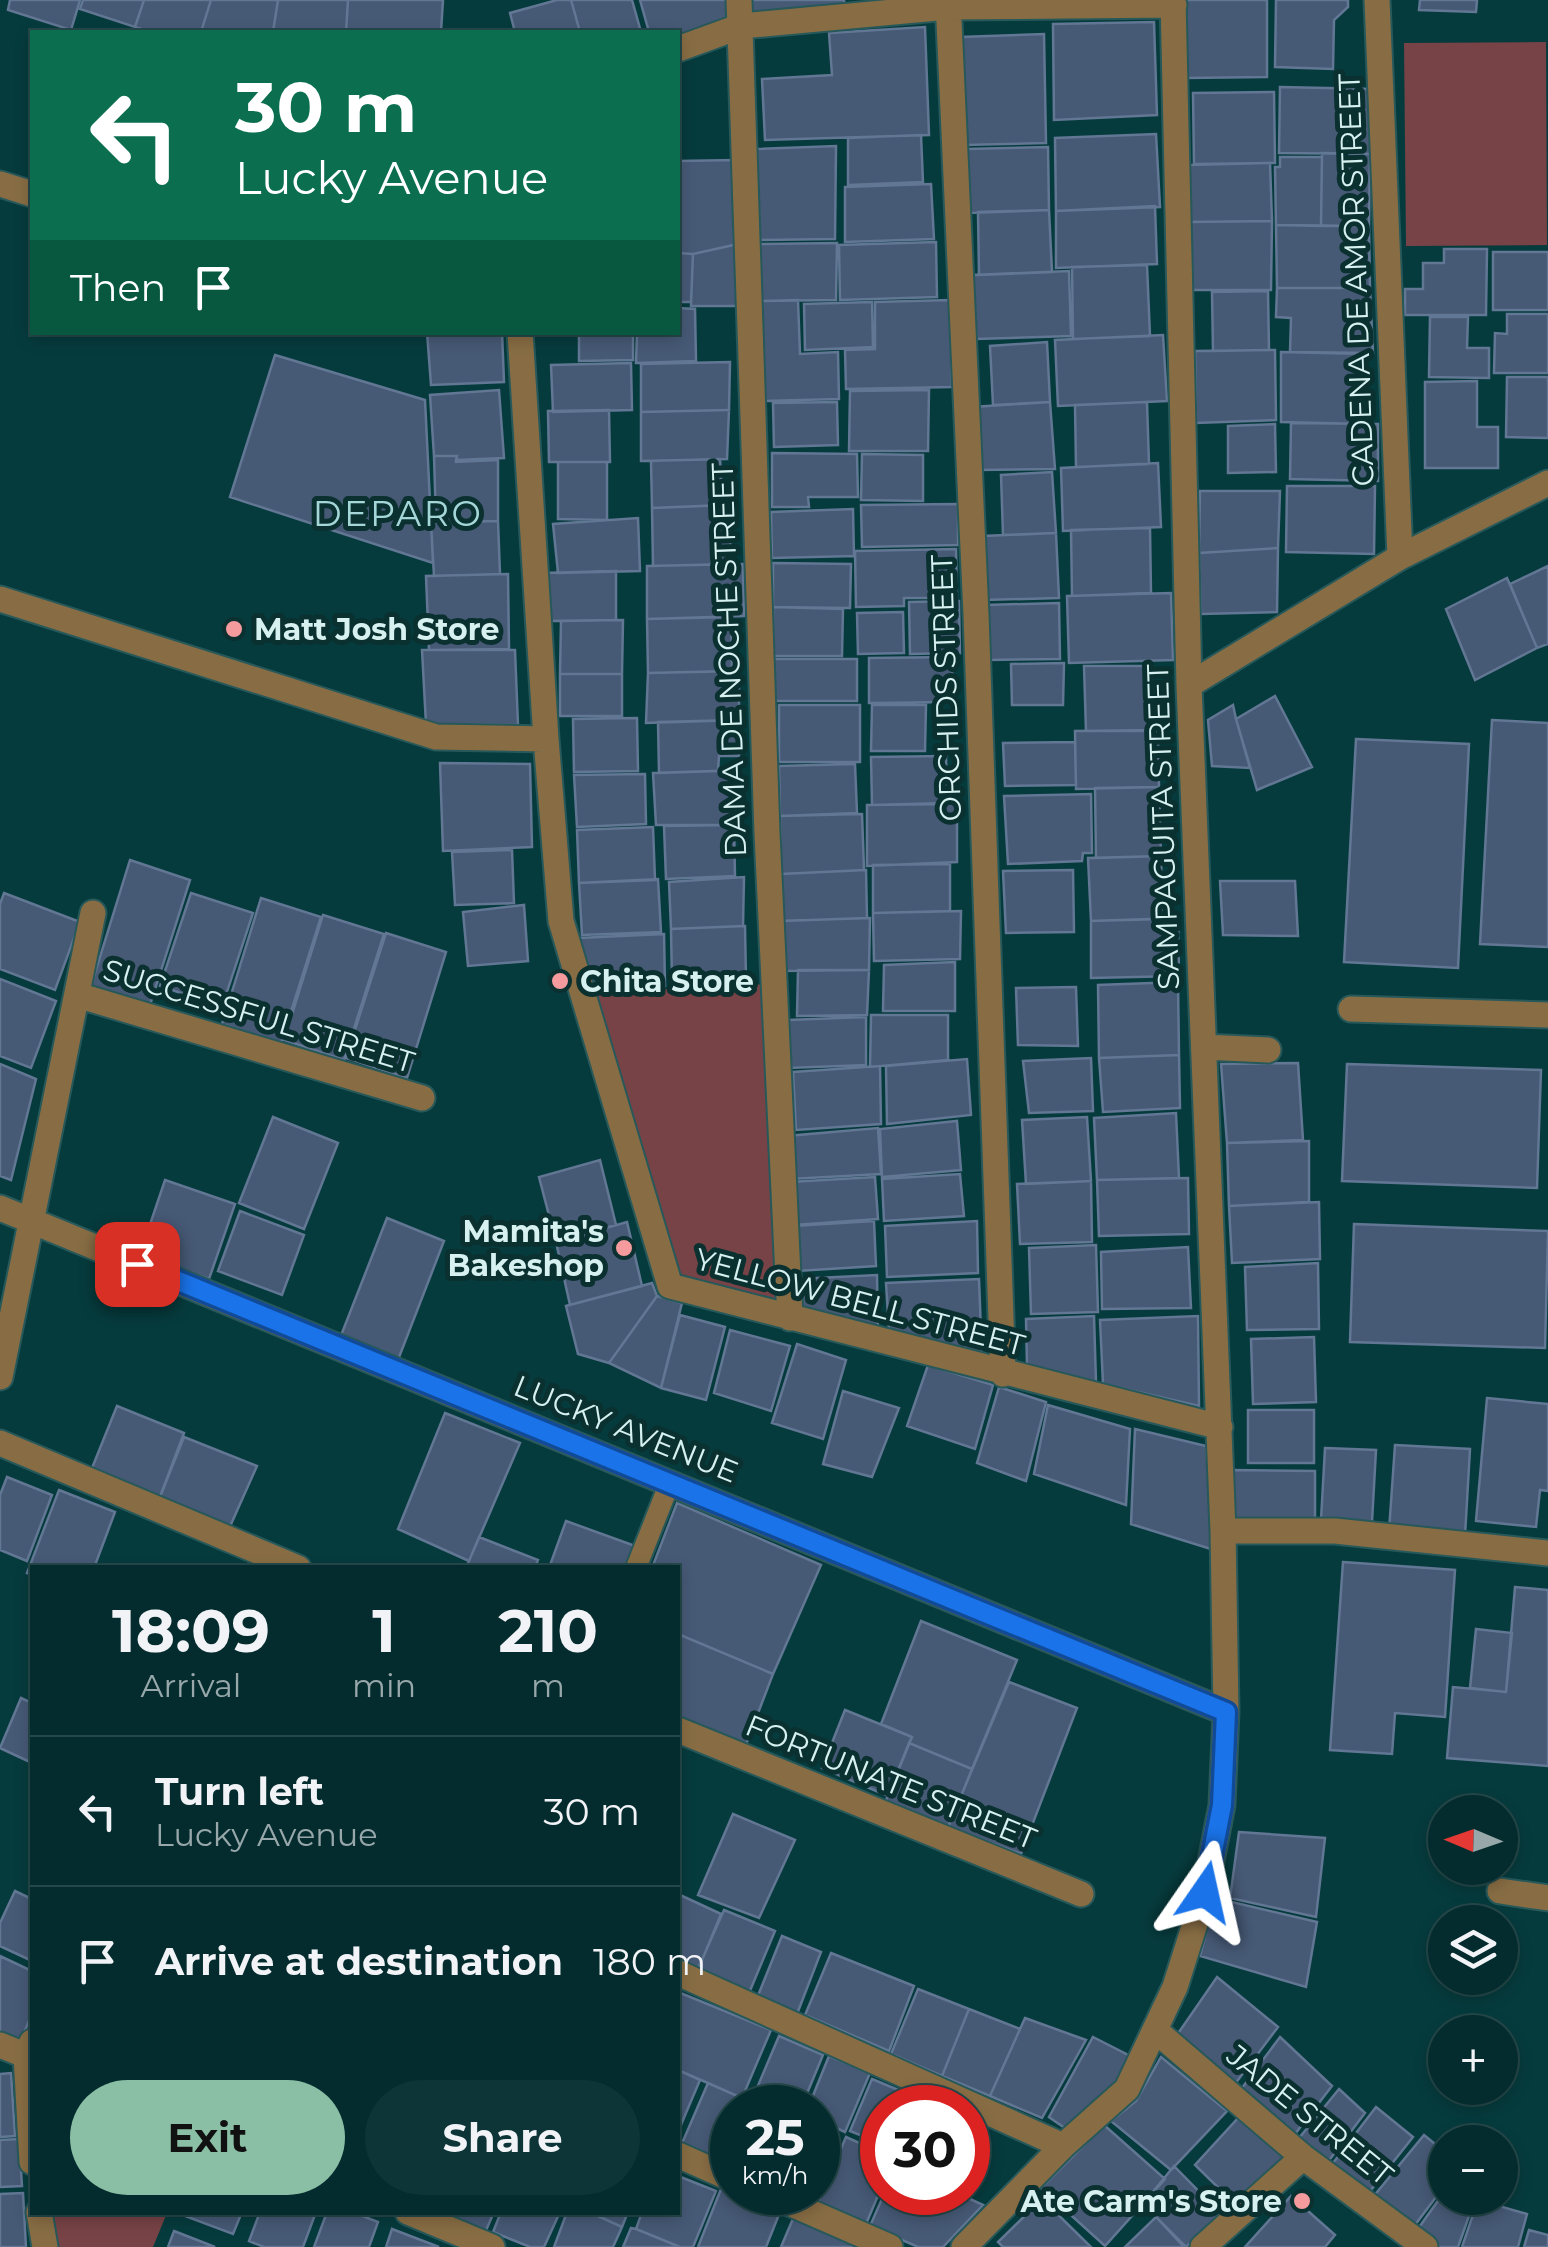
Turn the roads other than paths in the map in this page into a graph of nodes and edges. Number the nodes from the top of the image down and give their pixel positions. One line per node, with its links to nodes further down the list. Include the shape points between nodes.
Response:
1 (1377, 0): 10 (street, CADENA DE AMOR STREET)
2 (1173, 2): 3 (street); 12 (street, SAMPAGUITA STREET)
3 (948, 3): 4 (street); 24 (street, ORCHIDS STREET)
4 (740, 13): 5 (street); 23 (street, DAMA DE NOCHE STREET)
5 (680, 48)
6 (0, 184): 7 (street)
7 (30, 193)
8 (520, 335): 13 (street, YELLOW BELL STREET)
9 (1548, 483): 10 (street)
10 (1400, 556): 12 (street)
11 (0, 599): 13 (street, via 436,737)
12 (1189, 685): 18 (street, SAMPAGUITA STREET)
13 (546, 739): 23 (street, YELLOW BELL STREET, via 561,921 670,1286)
14 (93, 914): 15 (street)
15 (77, 996): 20 (street, SUCCESSFUL STREET); 22 (street)
16 (1352, 1009): 17 (street)
17 (1548, 1015)
18 (1204, 1048): 19 (street); 26 (street, SAMPAGUITA STREET)
19 (1268, 1050)
20 (422, 1098)
21 (0, 1208): 22 (street, LUCKY AVENUE)
22 (31, 1220): 25 (street); 28 (street, LUCKY AVENUE)
23 (790, 1318): 24 (street, YELLOW BELL STREET)
24 (1004, 1374): 26 (street, YELLOW BELL STREET)
25 (0, 1376)
26 (1220, 1427): 29 (street, SAMPAGUITA STREET)
27 (0, 1443): 31 (street)
28 (670, 1482): 32 (lane); 33 (street, LUCKY AVENUE)
29 (1223, 1531): 30 (street, via 1335,1532); 33 (street, SAMPAGUITA STREET)
30 (1548, 1552)
31 (291, 1565)
32 (637, 1565)
33 (1226, 1712): 39 (street, SAMPAGUITA STREET, via 1222,1805 1205,1892)
34 (680, 1731): 36 (street, FORTUNATE STREET)
35 (1500, 1891): 37 (street)
36 (1081, 1894)
37 (1548, 1898)
38 (680, 1973): 42 (street)
39 (1156, 2031): 42 (street, SAMPAGUITA STREET, via 1127,2089); 44 (street, JADE STREET)
40 (0, 2045): 41 (street)
41 (30, 2052)
42 (1063, 2146): 53 (street, SAMPAGUITA STREET)
43 (680, 2156): 45 (street)
44 (1303, 2157): 49 (street, JADE STREET); 54 (street)
45 (710, 2169)
46 (40, 2215): 50 (street)
47 (415, 2215): 51 (street)
48 (817, 2215): 52 (street)
49 (1418, 2245)
50 (46, 2247)
51 (492, 2247)
52 (890, 2247)
53 (964, 2247)
54 (1203, 2247)

